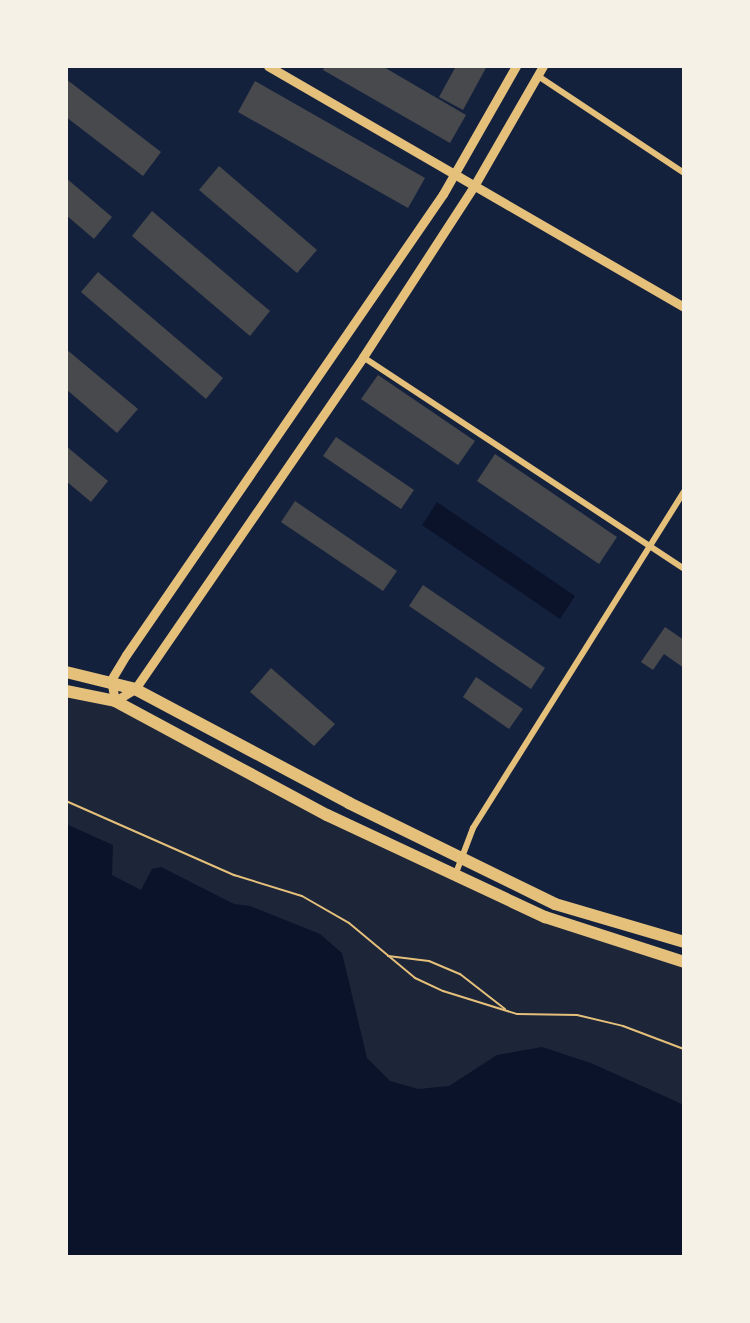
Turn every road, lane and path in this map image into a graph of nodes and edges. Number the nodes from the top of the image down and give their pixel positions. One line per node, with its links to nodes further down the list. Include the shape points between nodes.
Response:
1 (268, 66): 6 (street)
2 (516, 66): 6 (street)
3 (543, 66): 4 (street)
4 (538, 76): 5 (street); 7 (street)
5 (684, 173)
6 (454, 175): 7 (street); 14 (street)
7 (474, 186): 8 (street); 9 (street)
8 (684, 307)
9 (363, 357): 11 (street); 15 (street)
10 (684, 492): 11 (street)
11 (649, 547): 12 (street); 19 (street, via 474,828)
12 (684, 570)
13 (66, 672): 14 (main road)
14 (111, 681): 15 (main road); 17 (street)
15 (135, 689): 17 (street); 19 (main road, via 349,803)
16 (66, 692): 17 (main road)
17 (115, 701): 20 (main road, via 327,815)
18 (66, 801): 22 (path, via 234,875 302,896 349,923)
19 (462, 858): 20 (street); 21 (main road, via 555,904)
20 (456, 873): 23 (main road, via 545,917)
21 (684, 942)
22 (387, 956): 24 (path, via 415,978 443,991); 24 (path, via 429,961 460,974)
23 (684, 962)
24 (507, 1011): 25 (path, via 577,1015 623,1026)
25 (684, 1049)

